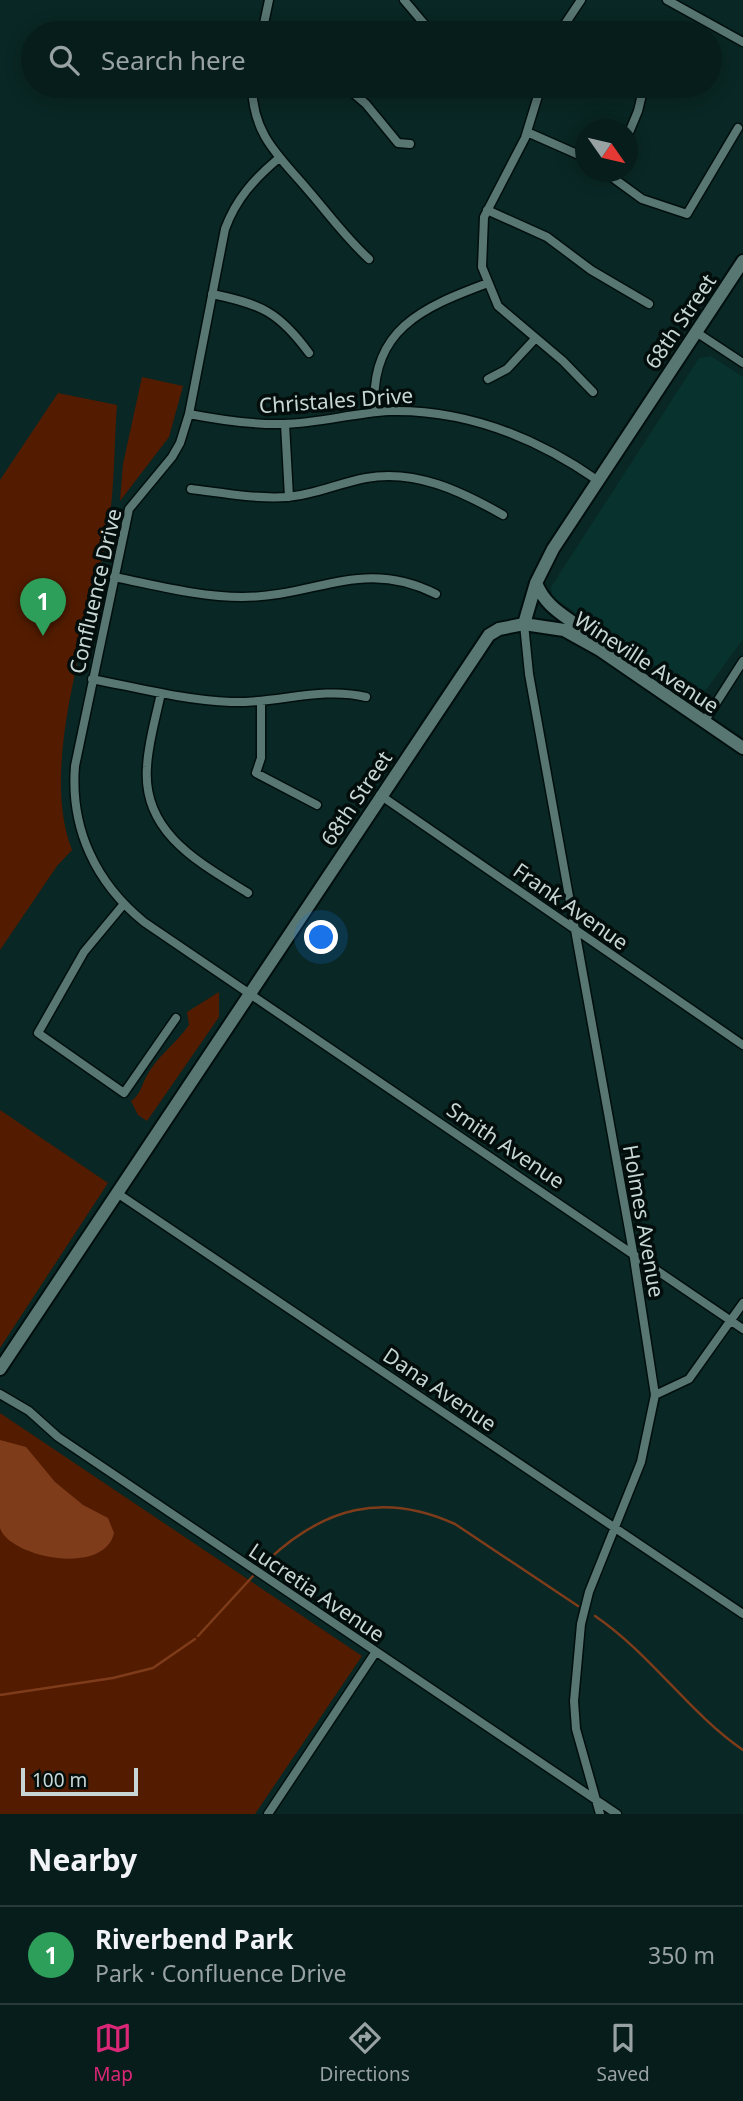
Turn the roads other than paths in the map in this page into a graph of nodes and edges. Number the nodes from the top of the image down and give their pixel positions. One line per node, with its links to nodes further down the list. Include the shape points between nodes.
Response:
1 (269, 0): 5 (street)
2 (404, 0): 6 (street)
3 (581, 0): 7 (street)
4 (670, 1): 8 (street)
5 (265, 21)
6 (422, 21)
7 (567, 21)
8 (706, 21)
9 (722, 30): 10 (street)
10 (743, 42)
11 (252, 98): 20 (street, via 262,132)
12 (359, 98): 18 (street, via 398,143)
13 (537, 98): 17 (street)
14 (641, 98): 15 (street)
15 (635, 119)
16 (738, 128): 21 (street, via 687,214 642,199)
17 (527, 132): 19 (street); 22 (street)
18 (410, 144)
19 (575, 153)
20 (279, 158): 23 (street, via 341,233); 26 (street, Confluence Drive, via 254,180 231,212)
21 (619, 182)
22 (487, 210): 25 (street, via 481,246); 27 (street, via 547,237 581,264)
23 (369, 259)
24 (743, 261): 28 (street, 68th Street)
25 (488, 284): 29 (street, via 498,306); 34 (street, via 430,305 402,328 384,354)
26 (212, 295): 30 (street, via 245,301 273,315 288,324); 35 (street, Confluence Drive)
27 (649, 304)
28 (696, 332): 31 (street); 37 (street, 68th Street)
29 (534, 340): 32 (street, via 507,369); 33 (street, via 564,362)
30 (309, 353)
31 (743, 363)
32 (488, 379)
33 (593, 393)
34 (375, 412): 36 (street, Christales Drive); 37 (street, Christales Drive, via 441,414 502,428 548,448)
35 (189, 414): 36 (street, Christales Drive); 41 (street, Confluence Drive, via 172,457 129,509)
36 (285, 424): 39 (street)
37 (597, 480): 42 (street, 68th Street)
38 (191, 489): 39 (street)
39 (289, 497): 40 (street, via 366,478 402,477 454,489)
40 (503, 515)
41 (114, 577): 43 (street, via 241,597 304,592 354,577 377,577 405,580); 47 (street, Confluence Drive)
42 (536, 583): 44 (street, 68th Street); 45 (street, via 549,607 589,632)
43 (436, 594)
44 (524, 624): 45 (street, Wineville Avenue, via 564,630); 53 (street, 68th Street, via 499,629 483,642); 57 (street, Holmes Avenue)
45 (600, 650): 51 (street, Wineville Avenue)
46 (743, 662): 51 (street)
47 (92, 679): 48 (street); 56 (street, Confluence Drive, via 75,766 75,801 87,849)
48 (161, 693): 50 (street); 55 (street, via 146,770 154,813 185,853)
49 (366, 697): 50 (street, via 333,693)
50 (261, 702): 54 (street, via 261,758 256,773)
51 (704, 722): 52 (street, Wineville Avenue)
52 (743, 748)
53 (380, 795): 57 (street, Frank Avenue); 58 (street, 68th Street)
54 (317, 805)
55 (248, 893)
56 (123, 905): 58 (street, Confluence Drive); 59 (street, via 84,952 38,1033 124,1093)
57 (573, 929): 60 (street, Frank Avenue); 62 (street, Holmes Avenue)
58 (248, 993): 61 (street, 68th Street); 62 (street, Smith Avenue)
59 (176, 1018)
60 (743, 1045)
61 (117, 1194): 66 (street, 68th Street); 69 (street, Dana Avenue)
62 (633, 1252): 64 (street, Smith Avenue); 68 (street, Holmes Avenue)
63 (743, 1303): 64 (street)
64 (731, 1321): 65 (street, Smith Avenue); 68 (street, via 690,1379)
65 (743, 1329)
66 (0, 1369)
67 (0, 1394): 71 (street, Lucretia Avenue)
68 (655, 1395): 69 (street, Holmes Avenue, via 641,1462)
69 (616, 1529): 70 (street, Dana Avenue); 72 (street, Holmes Avenue, via 589,1592 581,1624 574,1701)
70 (743, 1614)
71 (375, 1653): 72 (street, Lucretia Avenue); 73 (street)
72 (595, 1799): 74 (street, Holmes Avenue); 75 (street, Lucretia Avenue)
73 (268, 1814)
74 (600, 1814)
75 (618, 1814)

